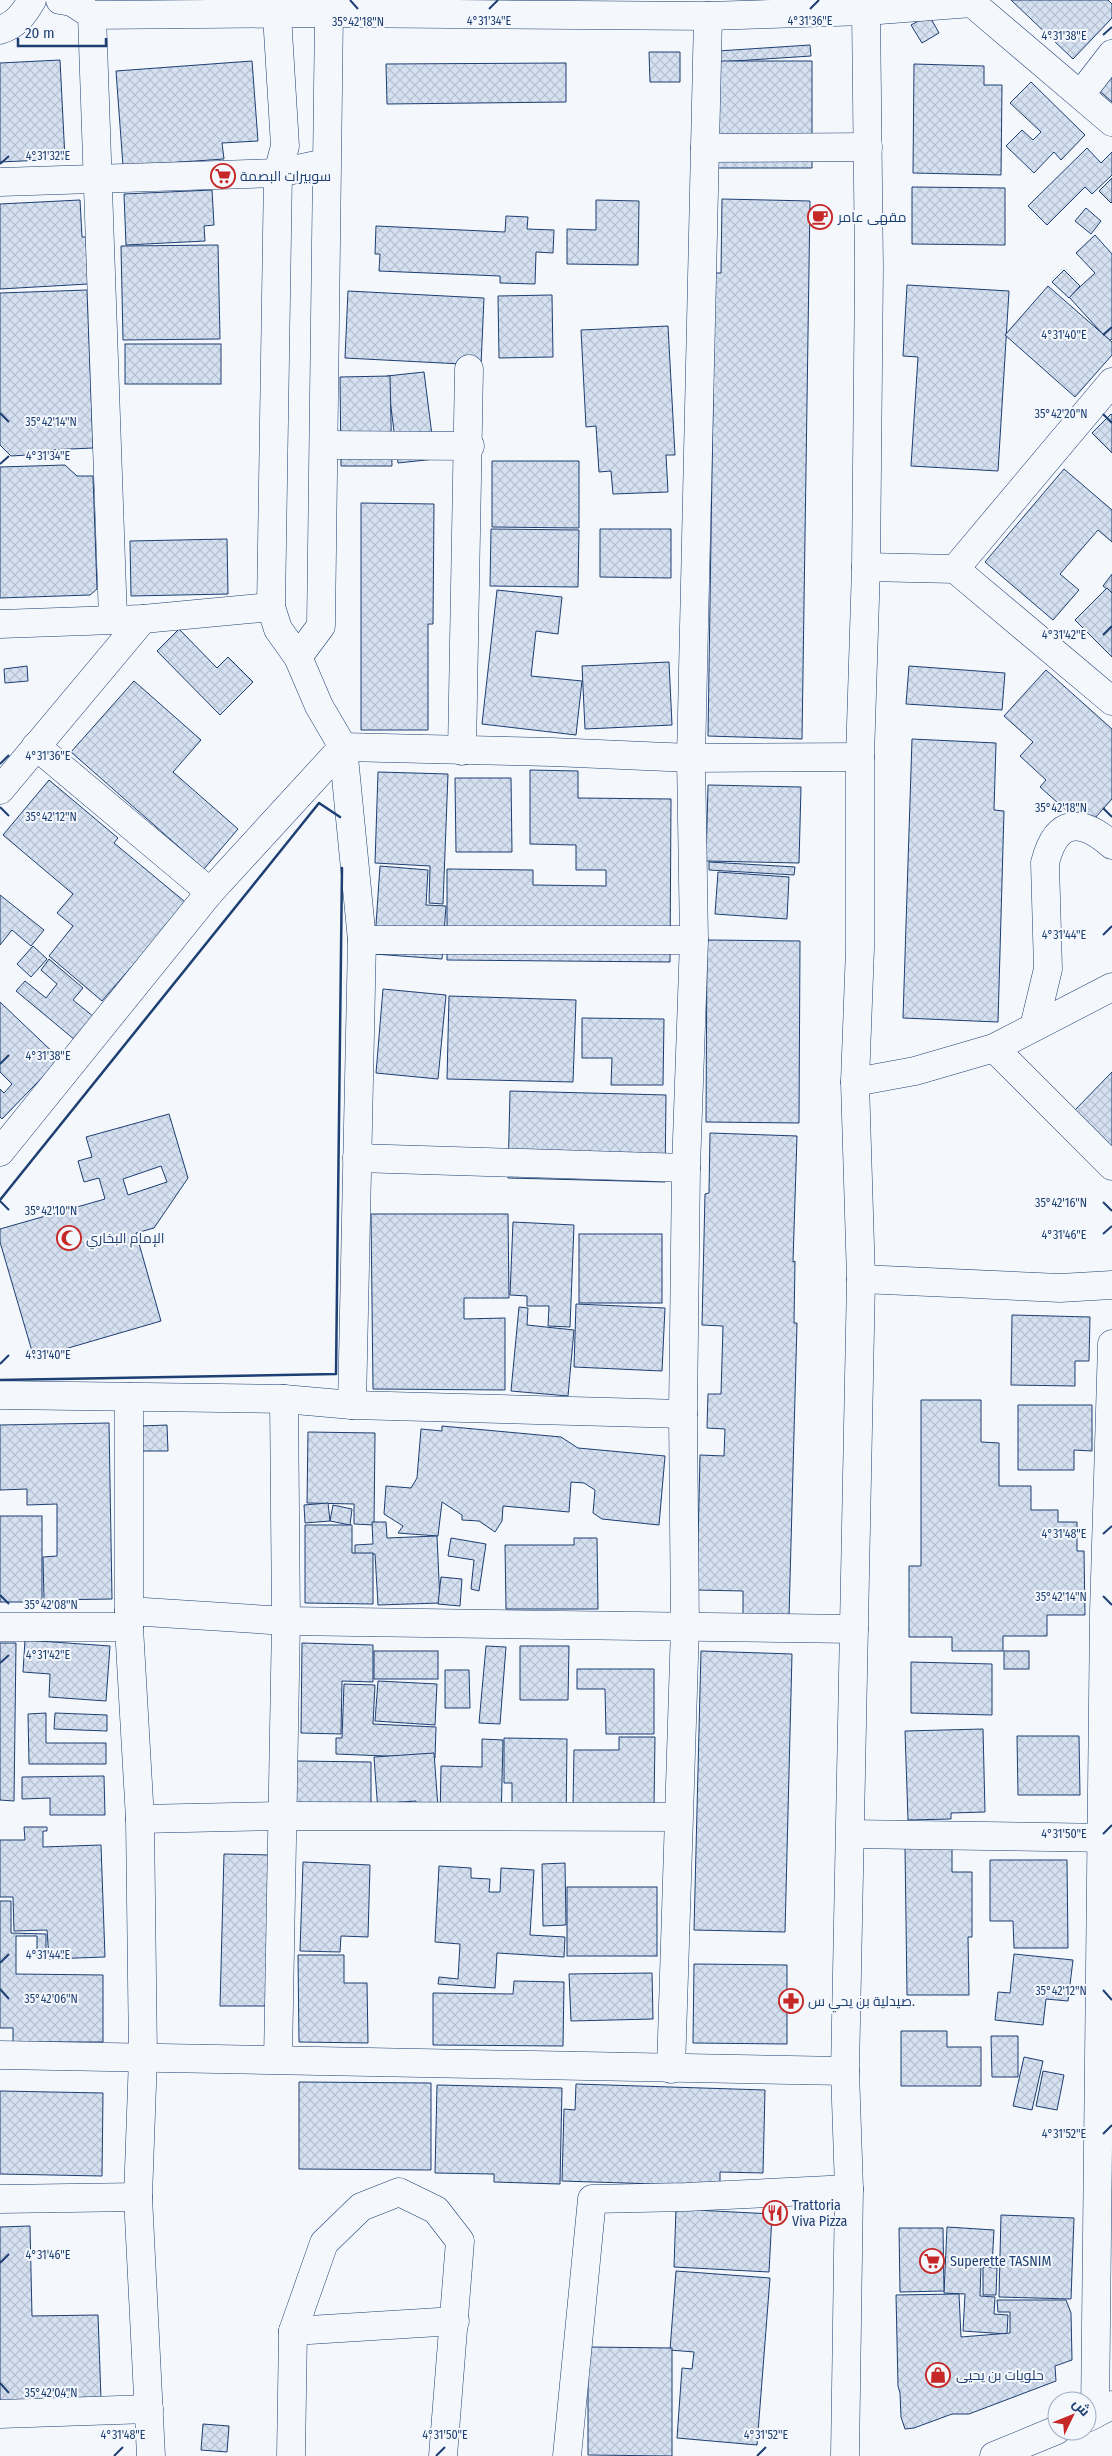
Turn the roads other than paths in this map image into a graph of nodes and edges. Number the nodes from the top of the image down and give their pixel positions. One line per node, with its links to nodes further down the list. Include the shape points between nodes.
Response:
1 (32, 0): 8 (street, via 24,15 10,27)
2 (973, 1): 4 (street); 10 (street)
3 (74, 4): 5 (street); 16 (street)
4 (867, 6): 7 (street); 12 (street)
5 (280, 7): 6 (street); 15 (street, via 285,146)
6 (325, 7): 7 (street); 14 (street)
7 (708, 16): 13 (street)
8 (0, 30)
9 (1112, 54): 10 (street)
10 (1081, 94): 11 (street)
11 (1112, 122)
12 (868, 146): 13 (street); 22 (street)
13 (704, 148): 34 (street)
14 (326, 163): 15 (street); 20 (street)
15 (278, 172): 16 (street); 24 (street)
16 (99, 178): 17 (street); 26 (street)
17 (0, 182)
18 (469, 368): 21 (street)
19 (1112, 382): 23 (street)
20 (324, 445): 21 (street); 28 (street, via 322,626)
21 (470, 446): 32 (street)
22 (866, 567): 23 (street); 33 (street)
23 (955, 569): 29 (street)
24 (271, 607): 25 (street); 28 (street, via 278,630)
25 (144, 618): 26 (street); 30 (street)
26 (113, 619): 27 (street)
27 (0, 624)
28 (298, 657): 31 (street, via 319,706)
29 (1112, 701)
30 (36, 746): 35 (street); 37 (street)
31 (344, 747): 32 (street); 37 (street); 38 (street)
32 (462, 751): 34 (street)
33 (860, 757): 34 (street); 43 (street, via 860,948)
34 (691, 758): 39 (street)
35 (0, 790)
36 (1112, 845): 41 (street, via 1090,828 1078,826 1067,828 1049,846 1045,863 1048,969)
37 (210, 892): 44 (street)
38 (362, 940): 39 (street); 45 (street)
39 (694, 940): 47 (street)
40 (1112, 987): 41 (street)
41 (1034, 1027): 42 (street)
42 (994, 1048): 43 (street, via 915,1070); 46 (street)
43 (855, 1082): 48 (street)
44 (0, 1152)
45 (357, 1158): 47 (street); 54 (street)
46 (1112, 1166)
47 (686, 1168): 55 (street)
48 (861, 1279): 49 (street, via 1060,1288); 61 (street)
49 (1112, 1284)
50 (1112, 1344): 56 (street)
51 (0, 1395): 52 (street)
52 (128, 1397): 53 (street); 57 (street)
53 (284, 1399): 54 (street); 58 (street)
54 (352, 1405): 55 (street)
55 (683, 1414): 60 (street)
56 (1108, 1612): 66 (street)
57 (129, 1619): 58 (street); 59 (street); 64 (street)
58 (286, 1621): 60 (street); 62 (street)
59 (0, 1627)
60 (685, 1627): 61 (street); 63 (street)
61 (854, 1629): 65 (street)
62 (282, 1816): 63 (street); 64 (street); 69 (street)
63 (678, 1817): 70 (street)
64 (140, 1819): 68 (street)
65 (851, 1834): 66 (street); 71 (street)
66 (1107, 1838): 78 (street)
67 (0, 2055): 68 (street)
68 (143, 2057): 69 (street); 73 (street)
69 (278, 2059): 70 (street)
70 (671, 2069): 71 (street)
71 (845, 2071): 72 (street)
72 (850, 2189): 84 (street, via 592,2199); 85 (street)
73 (138, 2197): 74 (street); 77 (street)
74 (0, 2199)
75 (455, 2321): 76 (street); 76 (street, via 460,2241 436,2210 399,2192 361,2207 324,2243); 83 (street)
76 (293, 2331): 82 (street)
77 (149, 2409): 79 (street); 81 (street)
78 (1098, 2412)
79 (0, 2414)
80 (1047, 2434): 86 (street)
81 (152, 2456)
82 (291, 2456)
83 (443, 2456)
84 (567, 2456)
85 (845, 2456)
86 (994, 2456)

